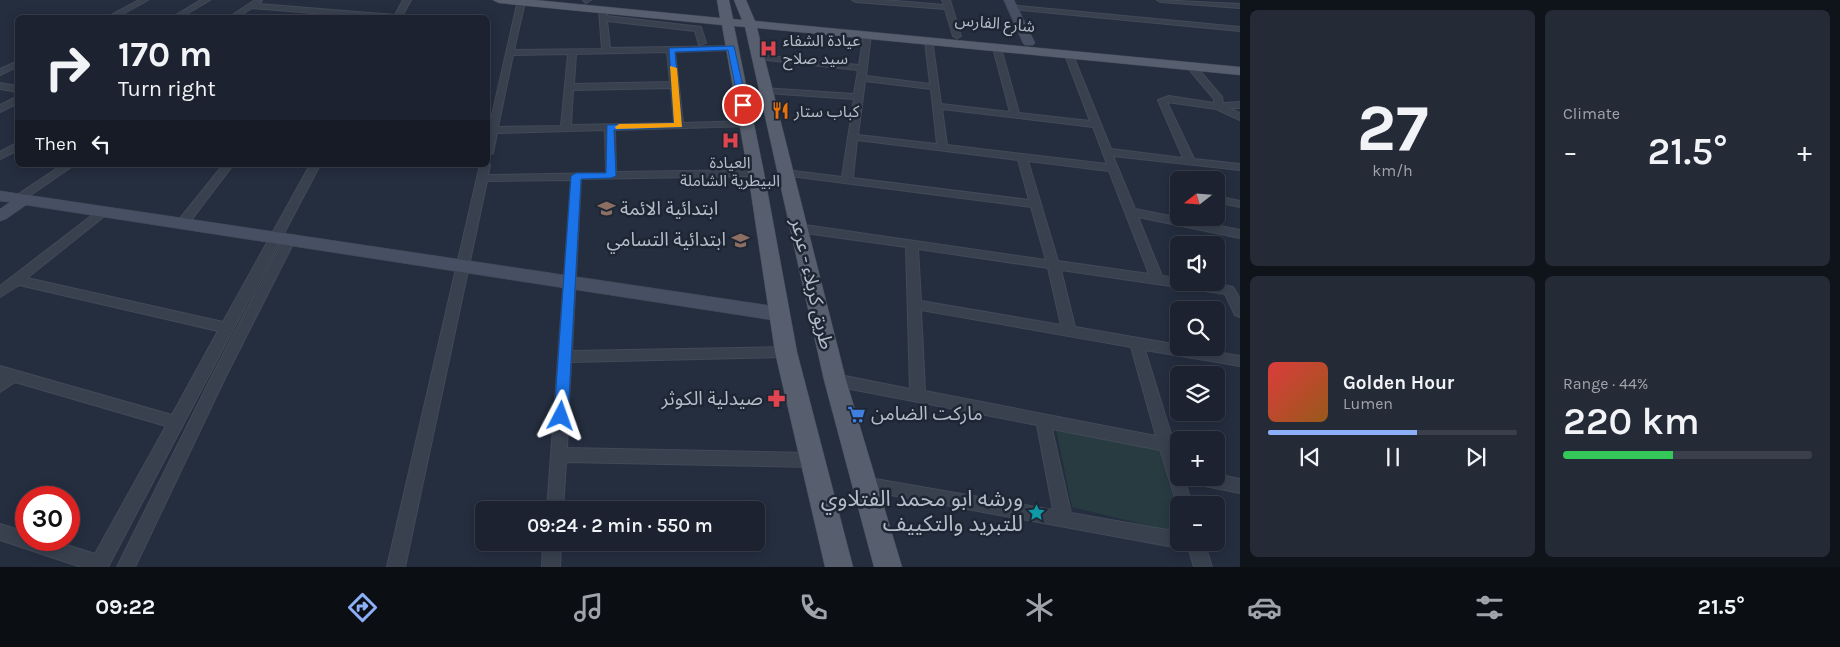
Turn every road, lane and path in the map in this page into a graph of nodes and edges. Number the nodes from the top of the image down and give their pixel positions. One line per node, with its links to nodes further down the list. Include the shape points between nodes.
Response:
1 (144, 0): 17 (street)
2 (206, 0): 18 (street)
3 (260, 0): 13 (street)
4 (406, 0): 21 (street)
5 (498, 0): 10 (main road)
6 (573, 0): 9 (main road)
7 (856, 0): 12 (street)
8 (1161, 0): 14 (street)
9 (587, 1): 15 (main road)
10 (521, 2): 16 (main road); 35 (street)
11 (1010, 3): 25 (street); 30 (street)
12 (948, 4): 27 (street)
13 (250, 6): 19 (street); 20 (street)
14 (1240, 6)
15 (665, 12): 16 (main road); 23 (main road, شارع الفارس); 23 (main road)
16 (603, 14): 29 (street, via 698,28); 33 (street)
17 (115, 15)
18 (179, 15)
19 (236, 15)
20 (329, 15)
21 (398, 15)
22 (747, 18): 23 (main road, شارع الفارس); 24 (main road, شارع الفارس); 37 (main road, طريق كربلاء - عرعر)
23 (728, 24): 32 (street); 59 (main road, طريق كربلاء - عرعر)
24 (781, 24): 26 (main road, شارع الفارس); 27 (main road, شارع الفارس)
25 (1240, 29)
26 (867, 35): 28 (main road, شارع الفارس); 41 (street)
27 (957, 36): 30 (main road, شارع الفارس)
28 (928, 41): 31 (main road, شارع الفارس); 47 (street)
29 (702, 42)
30 (1028, 43): 38 (main road, شارع الفارس)
31 (998, 48): 36 (main road, شارع الفارس); 57 (street)
32 (671, 50): 33 (street); 45 (street)
33 (606, 51): 34 (street)
34 (572, 52): 35 (street); 48 (street)
35 (509, 53): 64 (street)
36 (1069, 55): 40 (main road, شارع الفارس); 61 (street)
37 (758, 57): 41 (street); 50 (main road, طريق كربلاء - عرعر)
38 (1240, 63)
39 (15, 64): 43 (street)
40 (1191, 66): 42 (main road, شارع الفارس); 55 (street, via 1219,99)
41 (863, 68): 44 (street)
42 (1240, 71)
43 (0, 72)
44 (861, 78): 47 (street); 51 (street)
45 (675, 85): 48 (street); 60 (street)
46 (0, 86): 49 (street)
47 (935, 86): 54 (street)
48 (569, 87): 63 (street)
49 (15, 88)
50 (766, 90): 51 (street); 79 (main road, طريق كربلاء - عرعر)
51 (859, 96): 65 (street)
52 (15, 101): 56 (street)
53 (1240, 105): 55 (street)
54 (938, 106): 57 (street); 68 (street)
55 (1218, 106): 58 (street); 72 (street, via 1162,100)
56 (0, 109)
57 (1015, 115): 61 (street)
58 (1240, 117)
59 (747, 124): 60 (street); 80 (main road, طريق كربلاء - عرعر)
60 (679, 125): 62 (street)
61 (1096, 125): 69 (street)
62 (610, 127): 63 (street); 82 (street)
63 (566, 128): 64 (street)
64 (492, 130): 66 (street)
65 (853, 137): 68 (street); 83 (street)
66 (490, 142)
67 (15, 147): 70 (street)
68 (942, 147): 71 (street)
69 (1107, 152): 72 (street); 77 (street)
70 (0, 156)
71 (1022, 157): 77 (street); 85 (street)
72 (1190, 162): 76 (street)
73 (67, 167): 87 (street)
74 (224, 167): 90 (street)
75 (314, 167): 93 (street)
76 (1240, 167)
77 (1113, 168): 89 (street)
78 (483, 171): 81 (street); 96 (street)
79 (786, 172): 83 (street); 91 (main road, طريق كربلاء - عرعر)
80 (756, 174): 82 (street); 103 (main road, طريق كربلاء - عرعر)
81 (576, 176): 82 (street); 99 (street)
82 (611, 176)
83 (847, 180): 85 (street)
84 (1225, 201): 86 (street)
85 (1035, 204): 95 (street)
86 (1240, 204)
87 (7, 205): 88 (street)
88 (103, 212): 90 (street); 97 (street)
89 (1131, 212): 92 (street); 98 (street)
90 (182, 224): 93 (street)
91 (798, 228): 94 (street); 111 (main road, طريق كربلاء - عرعر)
92 (1240, 234)
93 (282, 239): 96 (street); 104 (street); 130 (street)
94 (912, 245): 95 (street); 101 (street)
95 (1054, 264): 98 (street); 105 (street)
96 (462, 266): 99 (street); 131 (street)
97 (17, 280): 100 (street); 104 (street)
98 (1157, 280): 102 (street, via 1230,290)
99 (570, 282): 103 (street); 108 (street)
100 (0, 293)
101 (914, 304): 105 (street); 113 (street)
102 (1240, 312)
103 (779, 314): 107 (main road, طريق كربلاء - عرعر)
104 (227, 328): 115 (street)
105 (1070, 331): 106 (street)
106 (1136, 342): 109 (street); 116 (street)
107 (786, 352): 108 (street); 119 (main road, طريق كربلاء - عرعر)
108 (565, 357): 117 (street)
109 (1240, 361)
110 (6, 373): 112 (street); 115 (street)
111 (835, 380): 113 (street); 121 (main road, طريق كربلاء - عرعر)
112 (0, 386)
113 (918, 395): 114 (street)
114 (1043, 420): 116 (street); 124 (street)
115 (176, 422): 129 (street)
116 (1165, 444): 118 (street)
117 (558, 455): 119 (street); 123 (street)
118 (1170, 456)
119 (812, 460): 133 (main road, طريق كربلاء - عرعر)
120 (1225, 483): 122 (street)
121 (864, 484): 124 (street); 134 (main road, طريق كربلاء - عرعر)
122 (1240, 486)
123 (555, 501)
124 (1064, 520): 126 (street)
125 (0, 532): 129 (street)
126 (1170, 538)
127 (552, 551): 132 (street)
128 (1197, 551): 135 (street)
129 (99, 566)
130 (126, 567)
131 (396, 567)
132 (551, 567)
133 (839, 567)
134 (888, 567)
135 (1203, 567)

